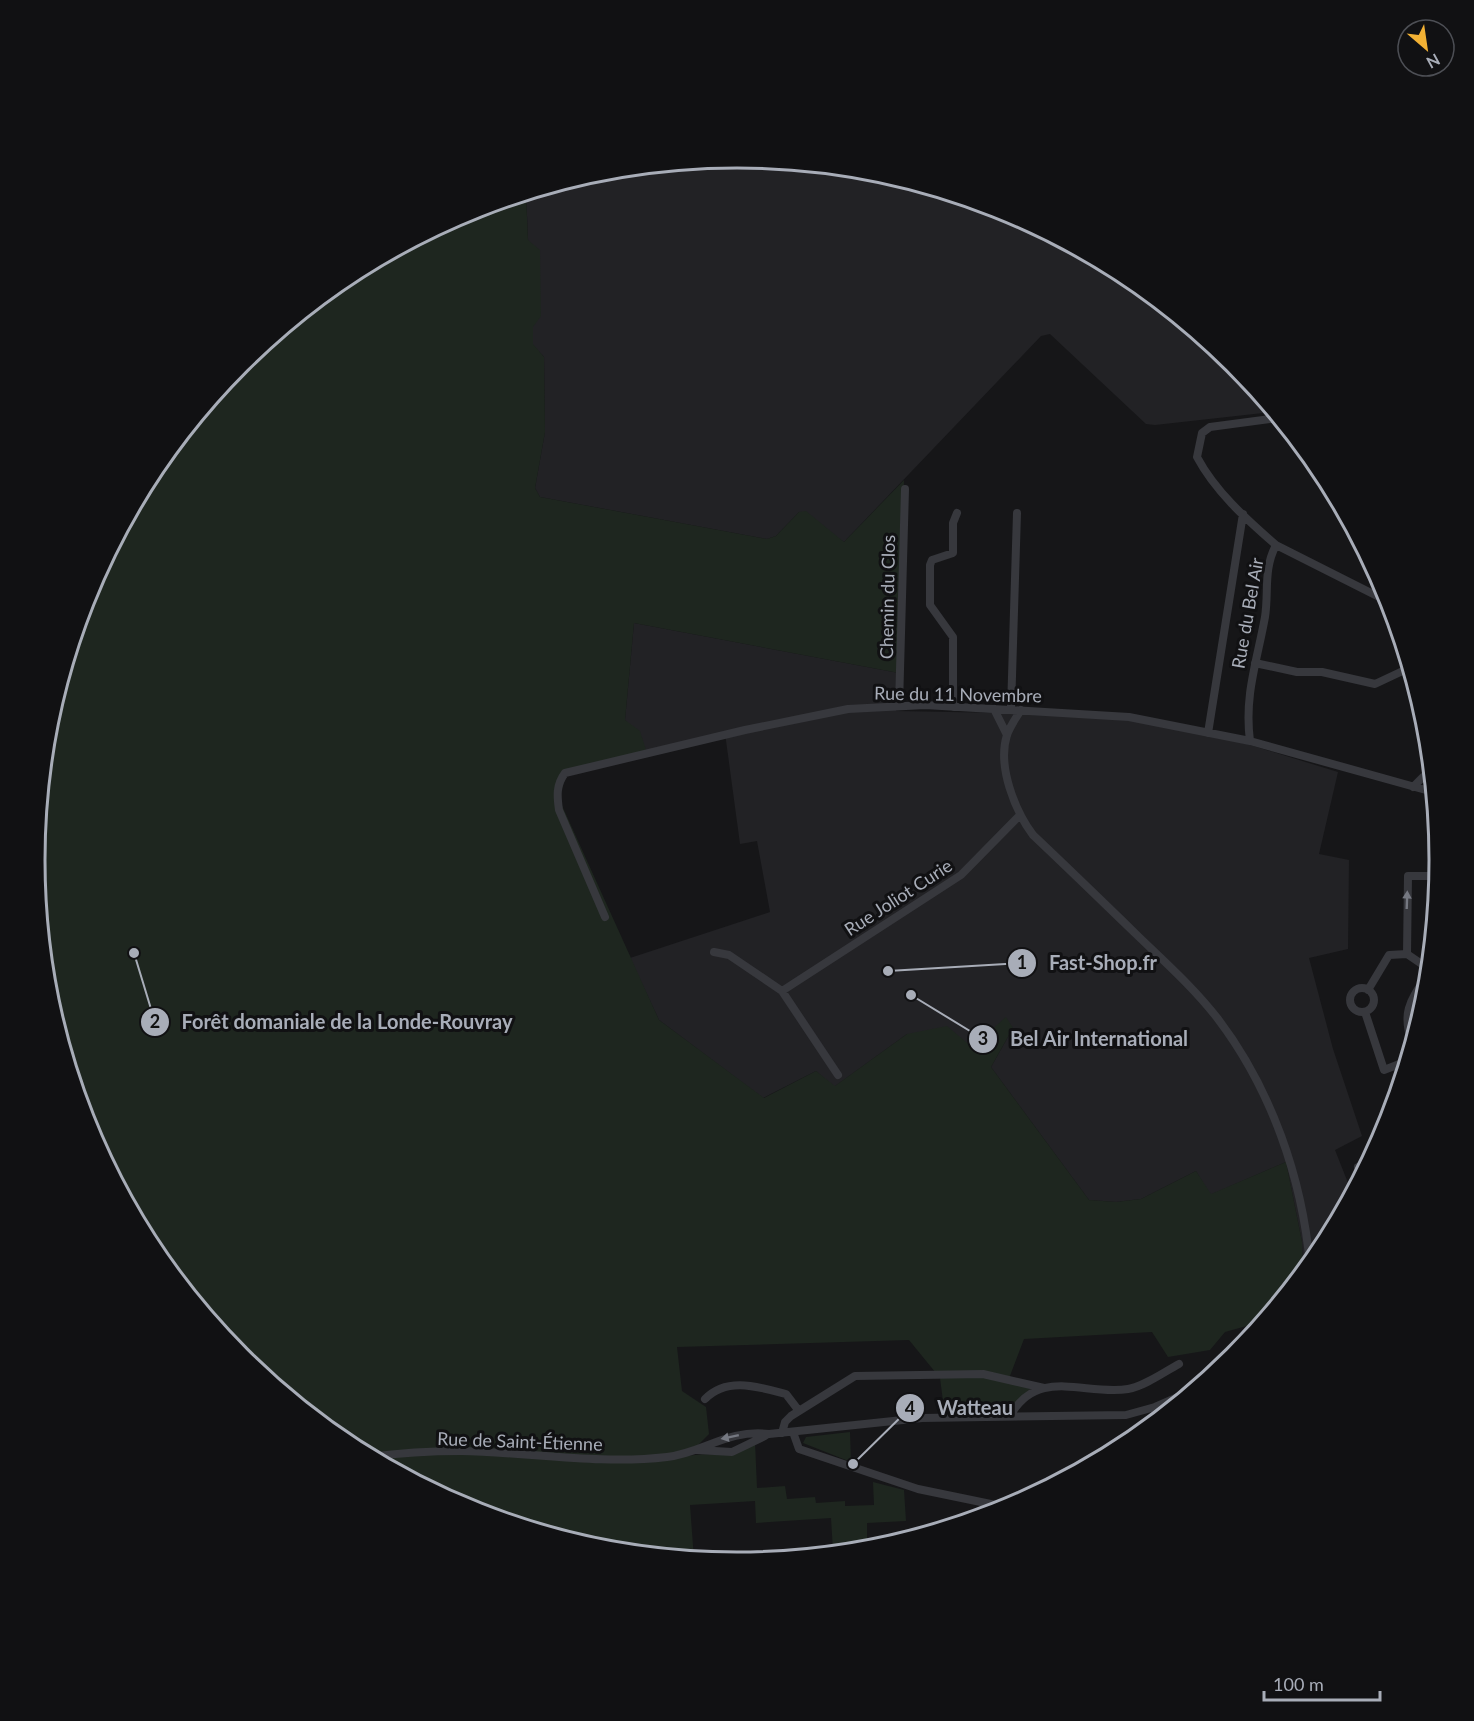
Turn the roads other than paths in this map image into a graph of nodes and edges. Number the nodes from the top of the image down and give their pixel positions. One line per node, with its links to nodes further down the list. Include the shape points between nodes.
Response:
1 (1270, 419): 5 (street, via 1210,427 1202,434 1197,457 1206,473)
2 (904, 489): 10 (street, Chemin du Clos)
3 (957, 513): 11 (street, via 953,553 932,560 930,565 930,605 953,637)
4 (1017, 513): 13 (street)
5 (1243, 514): 6 (street); 15 (street, Rue du Bel Air)
6 (1276, 545): 7 (street, Rue du Bel Air); 8 (street, Rue du Bel Air, via 1268,561 1265,615)
7 (1376, 595)
8 (1255, 663): 9 (street, via 1375,684); 17 (street, Rue du Bel Air, via 1247,697)
9 (1402, 671)
10 (899, 706): 11 (street, Rue du 11 Novembre); 23 (street, Rue du 11 Novembre, via 848,708 565,773 559,781 559,810)
11 (953, 707): 12 (street, Rue du 11 Novembre)
12 (994, 708): 13 (street, Rue du 11 Novembre); 16 (street)
13 (1011, 709): 14 (street, Rue du 11 Novembre)
14 (1021, 710): 15 (street, Rue du 11 Novembre, via 1129,717); 16 (street)
15 (1208, 733): 17 (street, Rue du 11 Novembre)
16 (1007, 735): 21 (street, via 1010,790)
17 (1250, 741): 19 (street, Rue du 11 Novembre)
18 (1424, 777): 19 (street)
19 (1413, 787): 20 (street, Rue du 11 Novembre)
20 (1425, 790)
21 (1019, 816): 28 (street, Rue Joliot Curie, via 961,875); 34 (street, via 1197,993 1235,1045 1277,1124 1290,1160)
22 (1429, 876): 25 (street, one-way to 22, via 1408,876)
23 (605, 917)
24 (714, 952): 28 (street, via 729,955)
25 (1407, 954): 26 (street); 27 (street, via 1389,955)
26 (1421, 964)
27 (1368, 990): 30 (street, via 1374,1000); 30 (street, via 1357,990 1350,999 1354,1009)
28 (782, 991): 33 (street)
29 (1416, 996): 31 (street, via 1407,1012)
30 (1365, 1012): 32 (street, via 1384,1070)
31 (1408, 1029)
32 (1398, 1065)
33 (838, 1075)
34 (1308, 1251)
35 (1179, 1364): 36 (street, via 1131,1389)
36 (1044, 1388): 39 (street, via 983,1374 855,1376); 40 (street, via 1019,1401)
37 (705, 1399): 39 (street, via 727,1385 750,1386 786,1394)
38 (1169, 1401): 40 (street, Rue de Saint-Étienne, via 1126,1415)
39 (799, 1411): 42 (street, via 785,1422)
40 (1010, 1416): 41 (street, Rue de Saint-Étienne, via 922,1418)
41 (793, 1432): 42 (street, Rue de Saint-Étienne); 46 (street, via 799,1449 823,1458 918,1489)
42 (782, 1433): 43 (street, Rue de Saint-Étienne)
43 (769, 1434): 44 (street, Rue de Saint-Étienne, one-way to 44, via 755,1432); 44 (street, via 732,1452)
44 (692, 1450): 45 (street, Rue de Saint-Étienne, via 670,1457 621,1460 460,1451)
45 (383, 1455)
46 (991, 1504)

